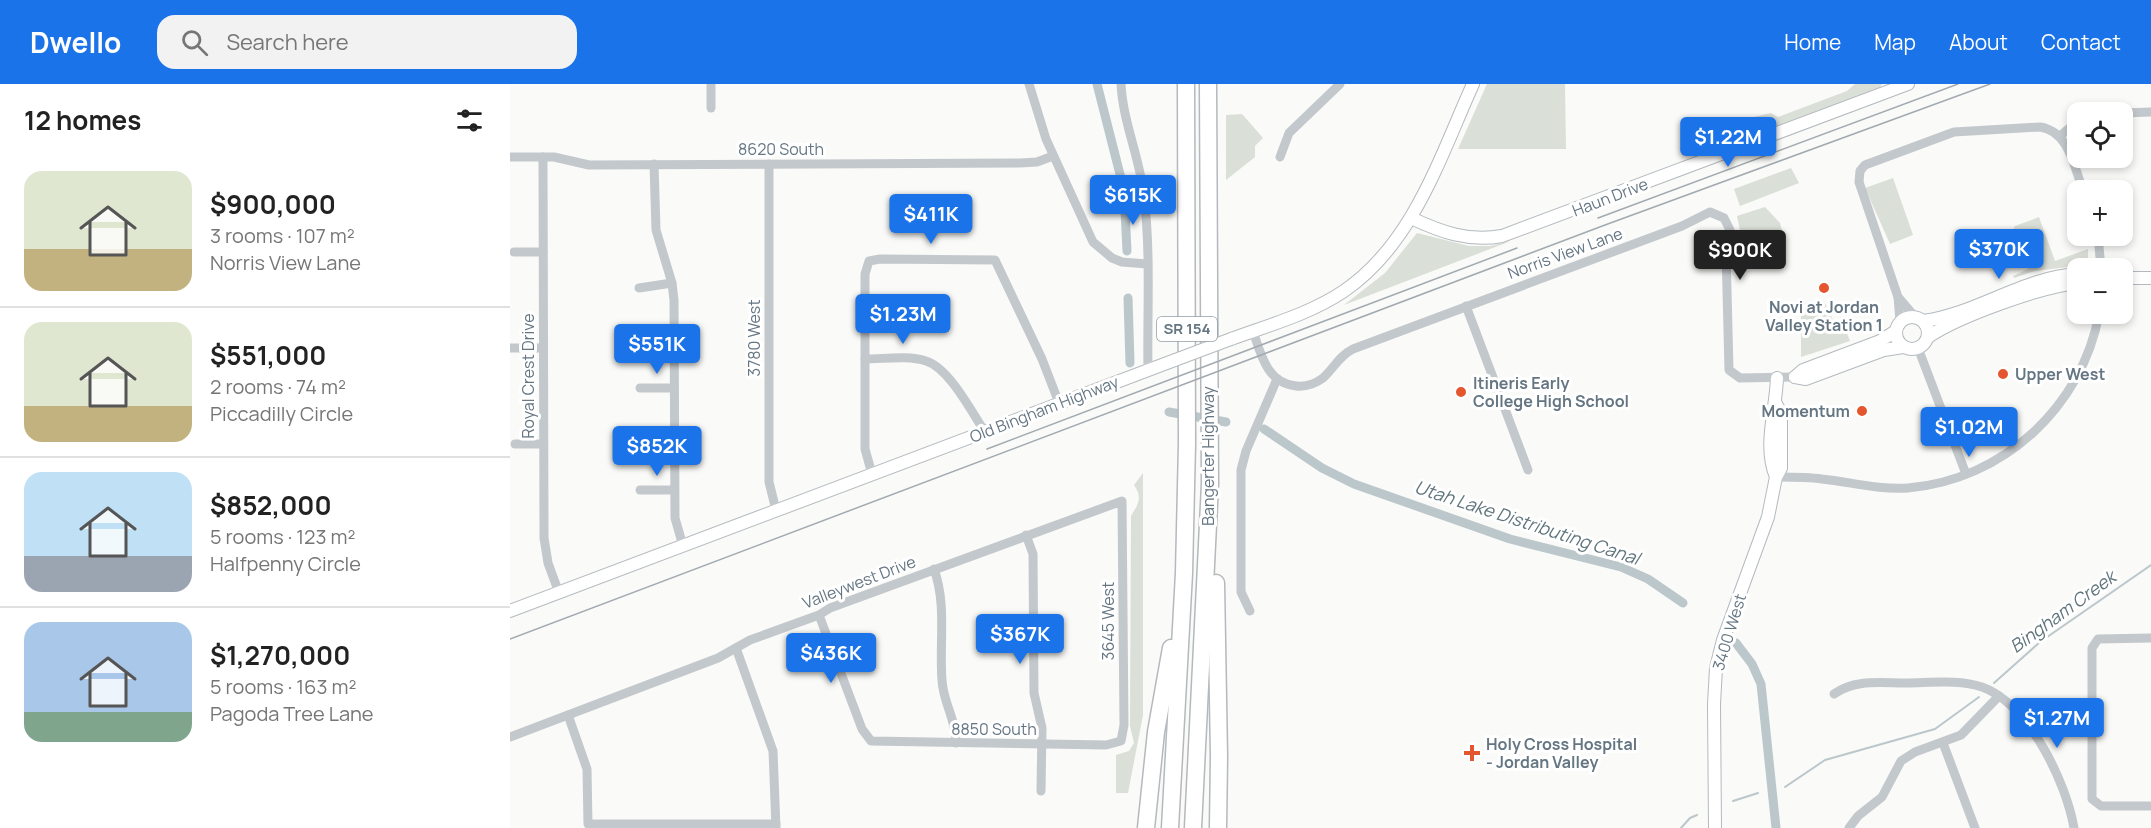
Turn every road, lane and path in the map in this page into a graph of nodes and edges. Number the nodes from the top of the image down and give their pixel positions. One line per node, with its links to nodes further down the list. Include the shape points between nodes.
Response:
1 (711, 84): 9 (street)
2 (1029, 84): 14 (street)
3 (1121, 84): 24 (street, via 1127,126 1143,184)
4 (1186, 84): 65 (highway, Bangerter Highway / SR 154)
5 (1208, 84): 60 (highway, Bangerter Highway / SR 154)
6 (1340, 84): 17 (street, via 1289,133)
7 (1473, 84): 21 (street, Old Bingham Highway)
8 (1908, 84): 21 (street, Haun Drive, via 1502,236 1461,237)
9 (711, 108)
10 (2151, 112): 11 (street)
11 (2133, 113)
12 (2067, 130): 13 (street)
13 (2060, 136): 20 (street); 31 (street, via 2040,127 1961,130 1865,165 1859,175 1860,187)
14 (1053, 156): 19 (street, 8620 South, via 1030,163); 24 (street, via 1098,248 1122,262)
15 (510, 157): 16 (street, 8620 South)
16 (543, 157): 18 (street, 8620 South, via 589,165); 23 (street, Royal Crest Drive)
17 (1280, 157)
18 (654, 164): 19 (street, 8620 South); 28 (street, via 656,230)
19 (769, 164): 61 (street, 3780 West, via 769,482)
20 (2079, 180)
21 (1410, 218): 36 (street, Old Bingham Highway, via 1388,251 1344,291 1305,312)
22 (514, 252): 23 (street)
23 (543, 252): 40 (street, Royal Crest Drive)
24 (1147, 264): 43 (street)
25 (2067, 276): 33 (street, via 2038,282 1944,316)
26 (2133, 278): 27 (street)
27 (2151, 278)
28 (672, 283): 30 (street); 48 (street)
29 (2067, 286): 37 (street, via 2036,293)
30 (639, 288)
31 (1898, 297): 33 (street); 35 (street)
32 (1466, 306): 45 (street, Norris View Lane, via 1713,213 1724,218 1730,230 1726,250 1730,373 1740,378); 46 (street, Norris View Lane, via 1350,351 1313,384 1297,386); 53 (street)
33 (1919, 319): 35 (street); 37 (street, via 1927,325)
34 (2096, 324): 55 (street, via 2081,370 2053,413 2017,447 1987,466)
35 (1898, 327): 38 (street, via 1897,340); 44 (street, via 1880,341 1803,370)
36 (1252, 331): 43 (street, Old Bingham Highway, bridge); 46 (street, via 1266,367)
37 (1928, 337): 41 (street)
38 (1903, 347): 41 (street); 44 (street, via 1884,350 1806,379)
39 (510, 348): 40 (street)
40 (543, 348): 52 (street, Royal Crest Drive)
41 (1918, 348): 55 (street)
42 (865, 359): 49 (street, via 865,274 869,261 995,260); 50 (street, via 913,359 935,364); 54 (street, via 865,454)
43 (1148, 370): 49 (street, Old Bingham Highway)
44 (1795, 377): 45 (street)
45 (1778, 378): 56 (street, 3400 West, via 1772,413 1772,467)
46 (1277, 379): 68 (street, via 1241,470 1242,592)
47 (640, 388): 48 (street)
48 (674, 388): 58 (street)
49 (1059, 403): 50 (street, Old Bingham Highway)
50 (985, 432): 54 (street, Old Bingham Highway)
51 (515, 444): 52 (street)
52 (543, 444): 66 (street, Royal Crest Drive, via 545,550)
53 (1528, 470)
54 (872, 474): 61 (street, Old Bingham Highway)
55 (1965, 474): 56 (street, via 1925,486 1891,488)
56 (1776, 477): 87 (street, 3400 West, via 1768,517 1716,668)
57 (640, 490): 58 (street)
58 (674, 490): 63 (street, via 676,527)
59 (1122, 501): 62 (street, Valleywest Drive); 76 (street, 3645 West)
60 (1209, 506): 85 (highway, Bangerter Highway / SR 154); 86 (highway, via 1216,526)
61 (776, 510): 63 (street, Old Bingham Highway)
62 (1026, 535): 64 (street, Valleywest Drive); 79 (street, via 1033,554 1034,693)
63 (683, 546): 66 (street, Old Bingham Highway)
64 (934, 569): 69 (street, Valleywest Drive); 77 (street, via 941,591 943,691 954,719)
65 (1184, 573): 83 (highway, via 1156,732); 84 (highway, Bangerter Highway / SR 154)
66 (559, 593): 67 (street, Old Bingham Highway)
67 (510, 611)
68 (1250, 611)
69 (819, 615): 71 (street, Valleywest Drive); 77 (street, 8850 South, via 868,738 882,743)
70 (2151, 638): 81 (street, via 2094,642 2092,682 2094,802 2101,806)
71 (736, 648): 74 (street, Valleywest Drive); 82 (street, via 773,751)
72 (1834, 694): 73 (street, via 1855,683 1961,684 1982,687)
73 (1999, 696): 78 (street, via 1968,730); 90 (street, via 2019,712 2033,731 2064,792)
74 (568, 715): 75 (street, Valleywest Drive); 82 (street, via 587,769 588,824)
75 (510, 737)
76 (1121, 741): 79 (street, 8850 South, via 1106,745)
77 (956, 743): 79 (street, 8850 South)
78 (1943, 743): 88 (street, via 1901,761 1882,797); 89 (street)
79 (1042, 744): 80 (street)
80 (1041, 791)
81 (2151, 806)
82 (776, 826)
83 (1146, 828)
84 (1170, 828)
85 (1193, 828)
86 (1218, 828)
87 (1715, 828)
88 (1849, 828)
89 (1976, 828)
90 (2074, 828)

